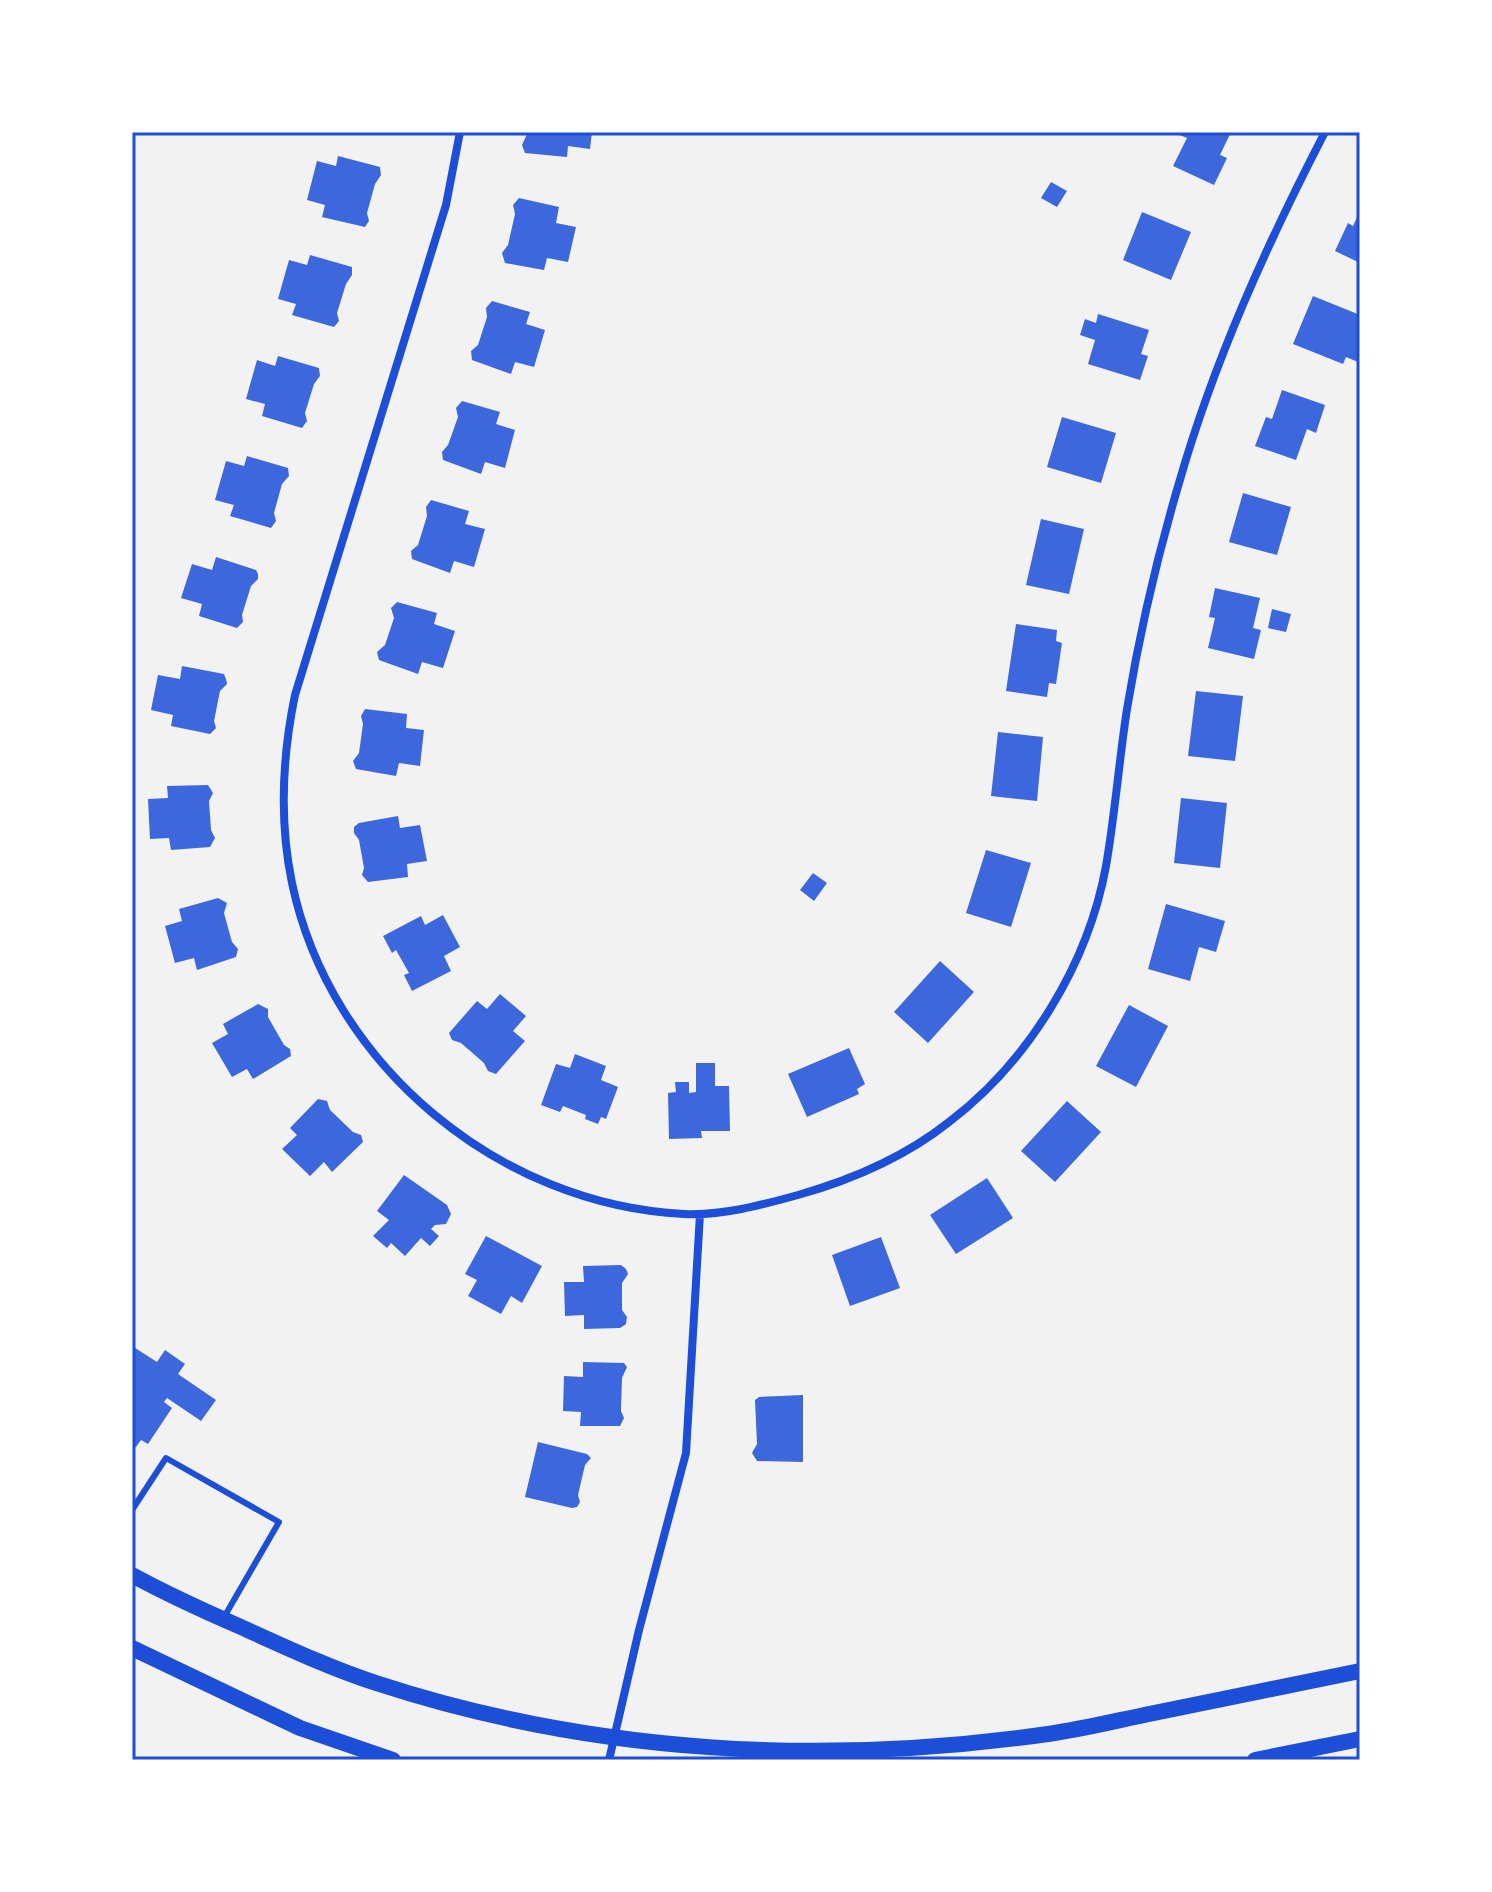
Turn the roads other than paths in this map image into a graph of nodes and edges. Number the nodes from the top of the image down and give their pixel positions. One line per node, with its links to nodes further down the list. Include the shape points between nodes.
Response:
1 (460, 132): 3 (street, via 446,205 295,695 283,798 293,888 309,939 340,1005 382,1064 429,1111 525,1173 590,1198)
2 (1325, 132): 3 (street, via 1235,322 1178,484 1128,705 1105,871 1086,936 1062,989 988,1089 898,1155 839,1183 770,1203)
3 (700, 1214): 9 (street, via 686,1453)
4 (132, 1510): 6 (lane, via 166,1458 279,1522)
5 (132, 1575): 6 (main road)
6 (223, 1619): 9 (main road, via 302,1655 449,1705)
7 (132, 1648): 11 (main road, via 300,1728)
8 (1360, 1671): 9 (main road, via 1049,1734 913,1748 764,1751)
9 (614, 1737): 12 (street)
10 (1360, 1739): 13 (main road)
11 (393, 1760)
12 (609, 1760)
13 (1255, 1760)

